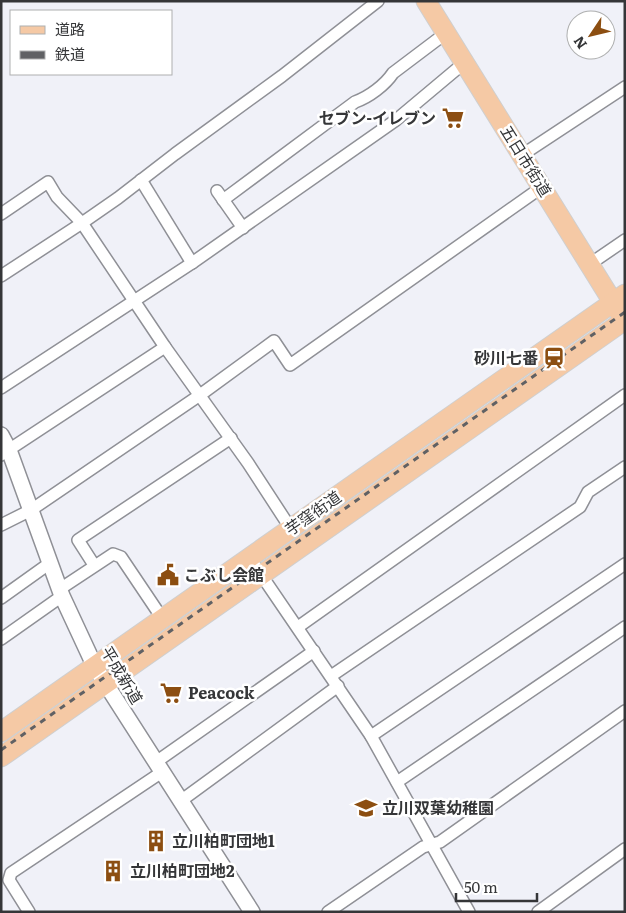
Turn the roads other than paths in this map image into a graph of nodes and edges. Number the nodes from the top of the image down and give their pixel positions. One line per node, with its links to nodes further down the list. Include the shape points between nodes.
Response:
1 (378, 1): 7 (street)
2 (426, 1): 3 (main road, 五日市街道)
3 (446, 32): 4 (main road, 五日市街道); 11 (street, via 363,100 355,102 220,195)
4 (464, 63): 6 (main road, 五日市街道); 11 (street, via 396,120)
5 (625, 87): 6 (street)
6 (522, 155): 8 (main road, 五日市街道)
7 (141, 180): 10 (street); 13 (street)
8 (542, 187): 14 (main road, 五日市街道); 21 (street, via 290,365 274,341)
9 (1, 214): 10 (street, via 48,182 57,197)
10 (82, 223): 15 (street); 17 (street)
11 (243, 228): 13 (street)
12 (625, 240): 14 (street)
13 (192, 263): 17 (street)
14 (590, 264): 16 (main road, 五日市街道)
15 (1, 276)
16 (619, 298): 18 (main road, 五日市街道); 29 (main road, 芋窪街道)
17 (136, 300): 19 (street); 20 (street)
18 (624, 321): 34 (main road, 芋窪街道)
19 (165, 346): 21 (street); 25 (street)
20 (1, 388)
21 (200, 395): 24 (street); 27 (street)
22 (625, 396): 38 (street)
23 (1, 435): 25 (street, 平成新道)
24 (231, 438): 29 (street); 33 (street, via 78,540)
25 (5, 452): 27 (street, 平成新道)
26 (625, 467): 43 (street, via 588,492 580,507)
27 (31, 510): 28 (street); 31 (street, 平成新道)
28 (1, 525)
29 (291, 529): 30 (main road, 芋窪街道)
30 (250, 557): 34 (street); 37 (main road, 芋窪街道)
31 (50, 562): 35 (street, 平成新道); 36 (street)
32 (625, 564): 48 (street)
33 (94, 565): 35 (street); 37 (street, via 113,554 121,556)
34 (262, 574): 38 (street); 44 (main road, 芋窪街道)
35 (61, 593): 40 (street); 42 (street, 平成新道)
36 (1, 598)
37 (162, 618): 42 (main road, 芋窪街道)
38 (298, 627): 41 (street)
39 (625, 627): 51 (street)
40 (1, 639)
41 (314, 651): 43 (street); 50 (street)
42 (95, 667): 44 (street, 平成新道); 47 (main road, 芋窪街道)
43 (331, 676): 45 (street)
44 (106, 684): 49 (main road, 芋窪街道); 50 (street, 平成新道)
45 (338, 686): 48 (street); 52 (street)
46 (625, 711): 53 (street, via 440,842)
47 (1, 732)
48 (371, 736): 51 (street)
49 (1, 757)
50 (159, 767): 52 (street, 平成新道); 55 (street, via 11,873 9,880)
51 (397, 782): 53 (street)
52 (182, 800): 56 (street, 平成新道)
53 (432, 844): 57 (street); 58 (street)
54 (625, 849): 59 (street)
55 (28, 912)
56 (252, 912)
57 (328, 912)
58 (470, 912)
59 (538, 912)

